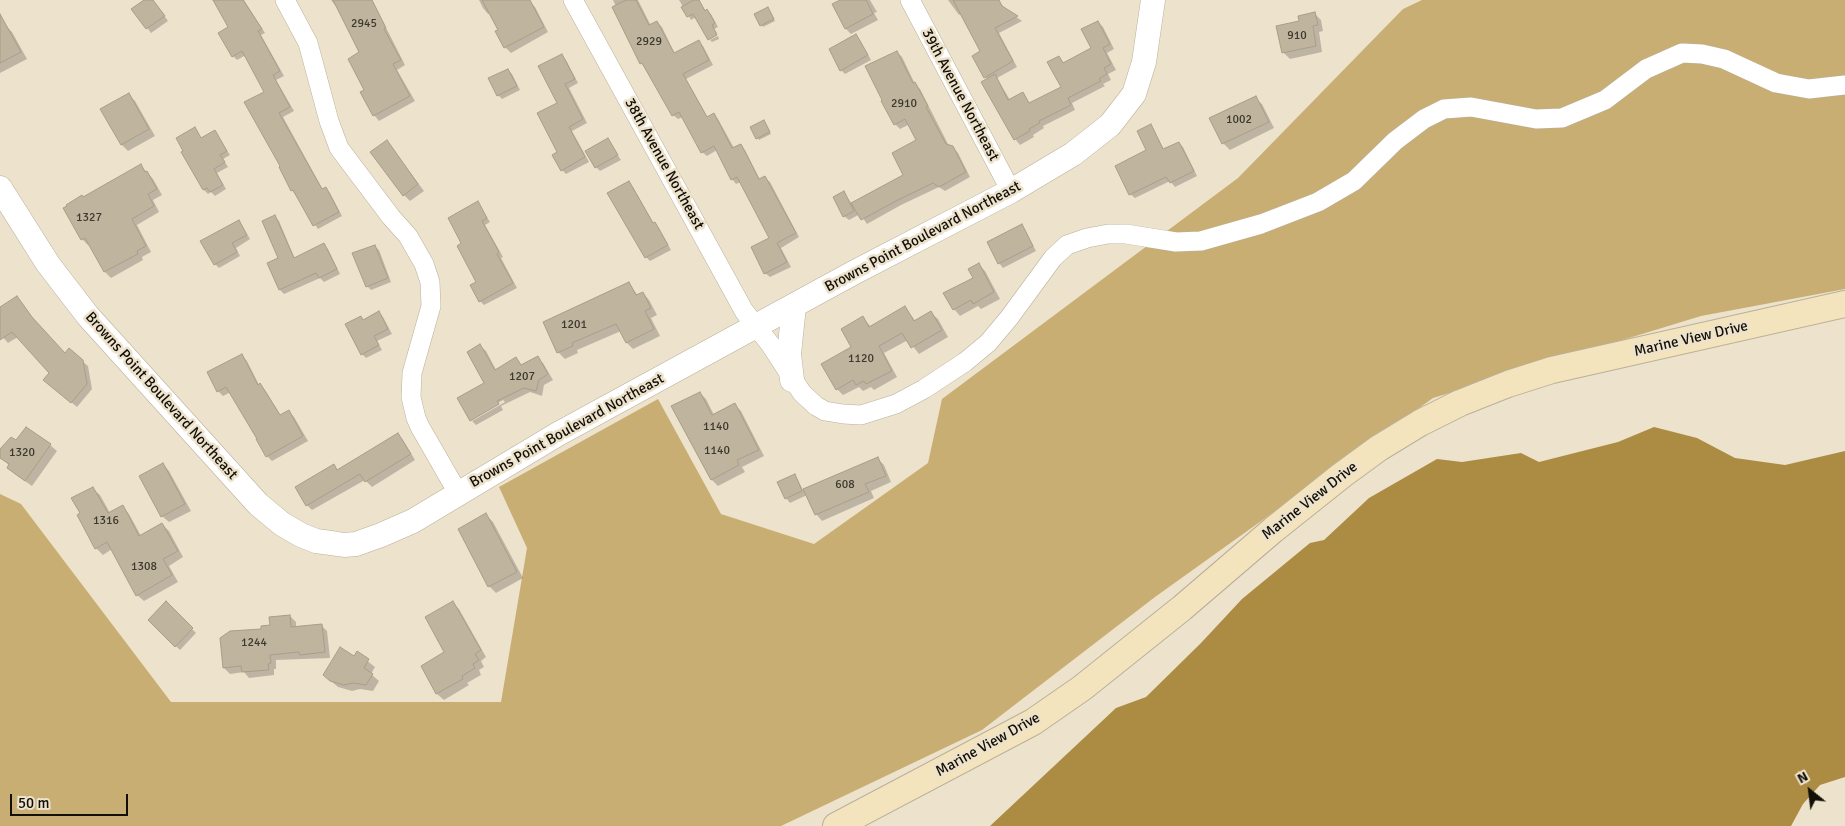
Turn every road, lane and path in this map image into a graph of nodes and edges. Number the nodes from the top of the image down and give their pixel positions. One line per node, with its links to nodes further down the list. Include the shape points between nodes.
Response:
1 (285, 0): 12 (street, via 308,44 339,148 408,236 424,264 430,282 432,306 412,373 411,397 420,428)
2 (573, 0): 10 (street, 38th Avenue Northeast, via 740,304)
3 (910, 0): 7 (street, 39th Avenue Northeast)
4 (1152, 0): 7 (street, Browns Point Boulevard Northeast, via 1144,62 1134,94 1125,108 1110,125 1074,154)
5 (1845, 85): 11 (street, 38th Avenue Northeast, via 1809,89 1776,83 1724,59 1682,54 1646,69 1605,100 1562,118 1536,119 1471,107 1444,110 1424,119 1354,181 1318,202 1261,224 1201,241 1176,242 1108,234 1067,245 1053,258 988,343 949,374 896,404 862,415 835,414 816,406)
6 (0, 188): 12 (street, Browns Point Boulevard Northeast, via 48,264 88,316 258,504 282,524 316,541 356,544 413,521)
7 (1011, 191): 9 (street, Browns Point Boulevard Northeast)
8 (1845, 304): 13 (main road, Marine View Drive, via 1552,370 1460,403 1420,423 1342,475 1082,688 1034,722)
9 (794, 306): 10 (street, Browns Point Boulevard Northeast); 11 (street, via 789,354)
10 (756, 327): 11 (street, 38th Avenue Northeast); 12 (street, Browns Point Boulevard Northeast, via 566,429)
11 (792, 380)
12 (458, 493)
13 (836, 826)

